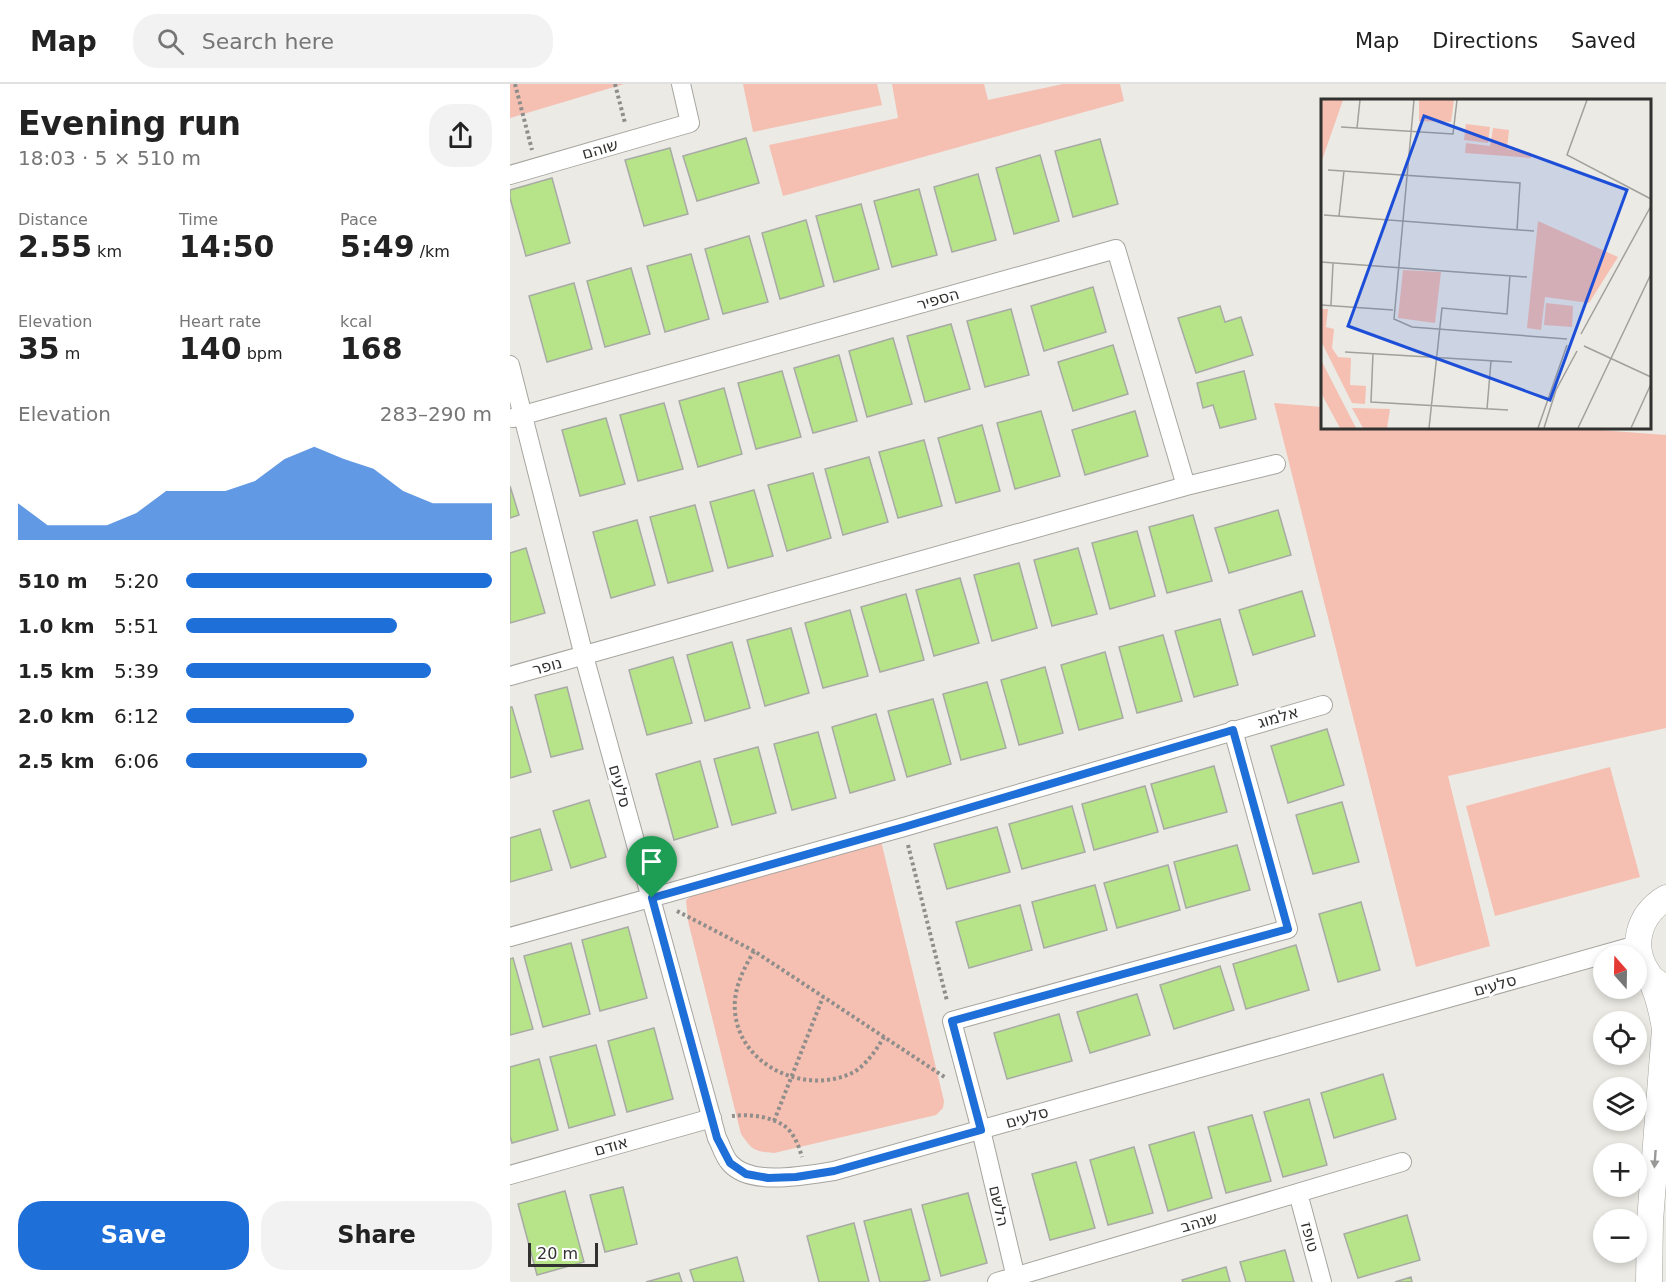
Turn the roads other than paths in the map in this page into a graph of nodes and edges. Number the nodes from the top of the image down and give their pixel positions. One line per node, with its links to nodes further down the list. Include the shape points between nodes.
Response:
1 (681, 84): 2 (street, שוהם, via 690,123)
2 (510, 176)
3 (510, 365): 4 (street, סלעים)
4 (516, 417): 6 (street, הספיר, via 1116,249); 7 (street, סלעים)
5 (1276, 464): 6 (street)
6 (1186, 486): 7 (street)
7 (584, 656): 8 (street, נופר); 11 (street, סלעים)
8 (510, 676)
9 (1323, 705): 10 (street, אלמוג)
10 (1233, 730): 11 (street, אלמוג); 19 (street, via 1288,929 952,1021)
11 (652, 898): 13 (street); 18 (street, סלעים)
12 (1666, 898): 14 (street, via 1646,915)
13 (510, 937)
14 (1637, 945)
15 (1593, 957): 19 (street, סלעים)
16 (1647, 969): 17 (street)
17 (1658, 983): 26 (street, one-way to 26, via 1665,1029)
18 (712, 1118): 19 (street, סלעים, via 730,1163 746,1174 768,1178 834,1171); 21 (street, אודם)
19 (981, 1130): 23 (street, הלשם)
20 (1402, 1162): 22 (street, שנהב)
21 (510, 1175)
22 (1298, 1193): 23 (street, שנהב); 25 (street, טופז)
23 (1016, 1279): 24 (street, שנהב)
24 (997, 1282)
25 (1322, 1282)
26 (1649, 1282)

